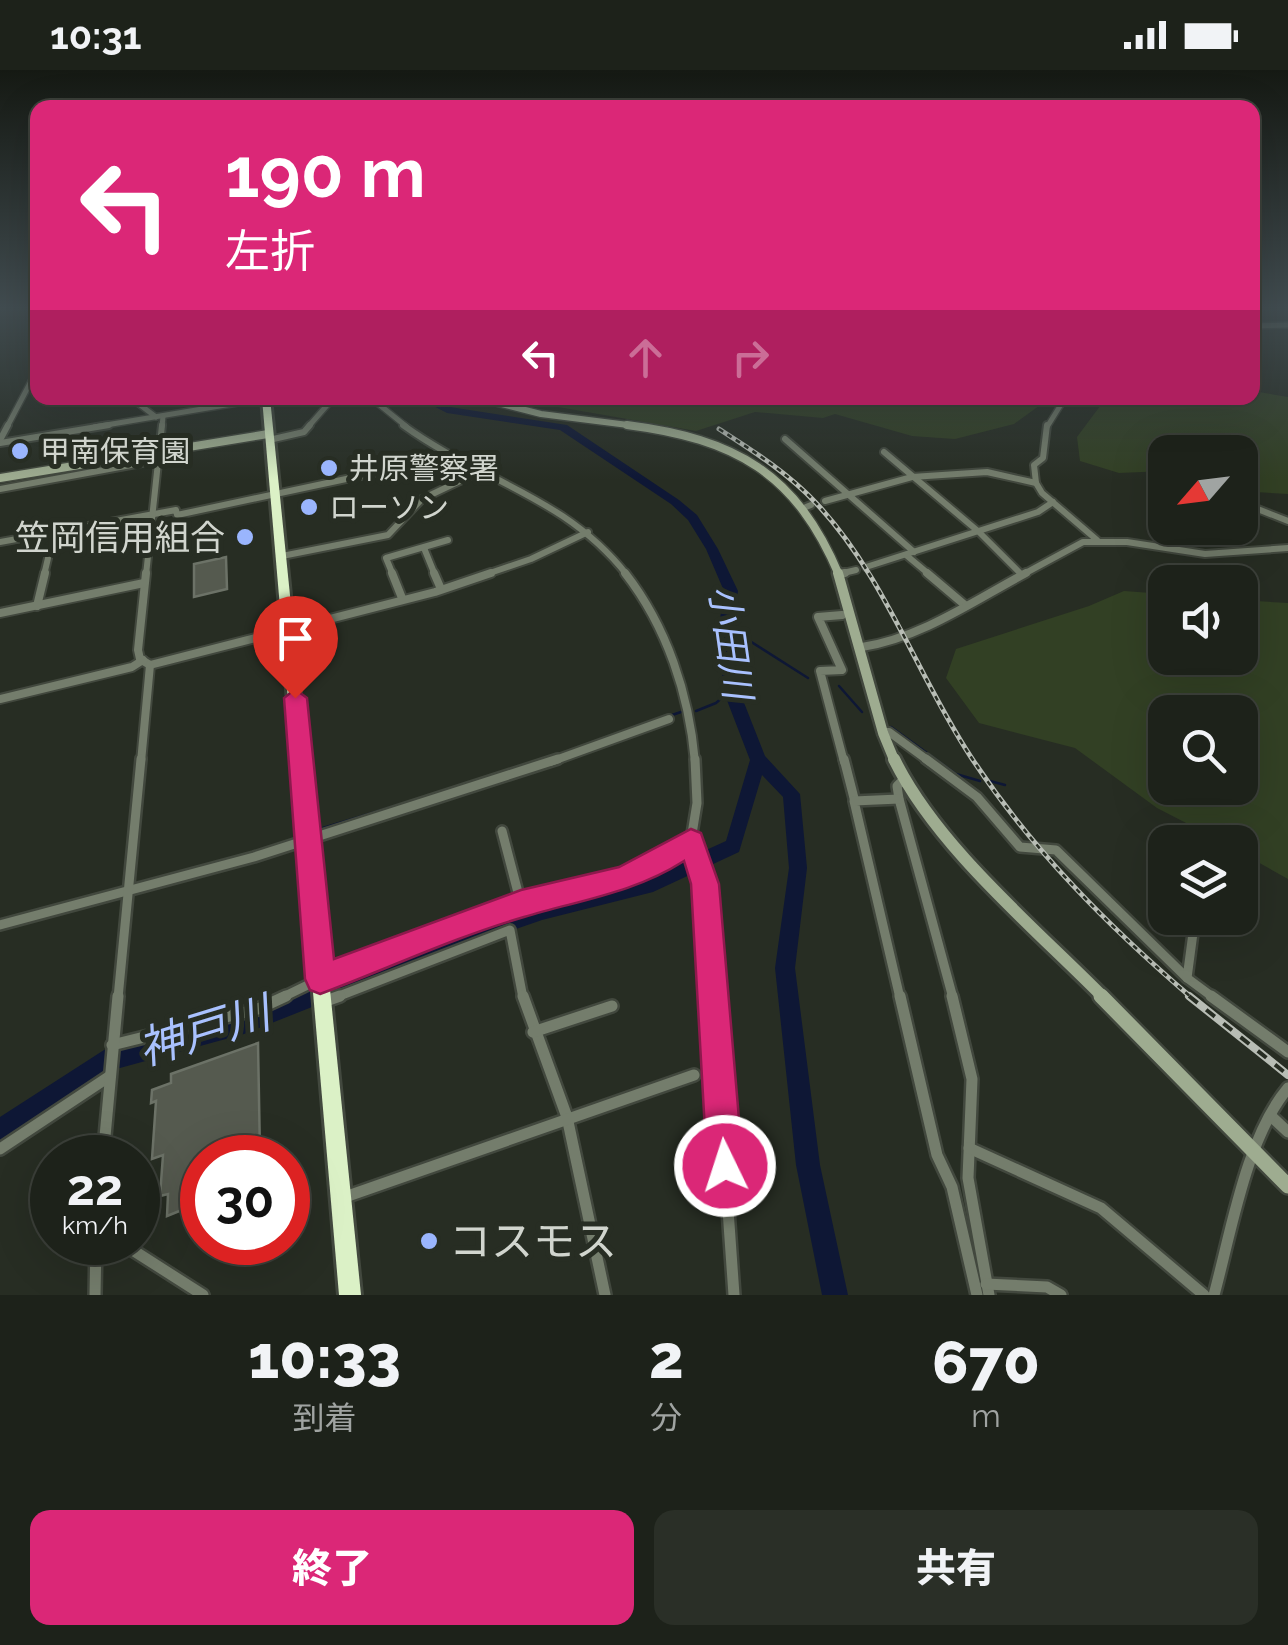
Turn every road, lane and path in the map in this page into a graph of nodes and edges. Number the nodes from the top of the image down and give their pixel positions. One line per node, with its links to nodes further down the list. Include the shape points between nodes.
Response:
1 (30, 383): 12 (street)
2 (141, 405): 9 (street)
3 (227, 405): 9 (street)
4 (267, 405): 10 (highway)
5 (328, 405): 10 (street, via 304,432)
6 (379, 405): 15 (street)
7 (503, 405): 40 (street, via 642,424 754,463 808,506)
8 (1060, 405): 19 (street, via 1048,422 1043,458 1034,465)
9 (159, 417): 12 (street); 14 (street)
10 (269, 437): 14 (street); 21 (highway)
11 (786, 439): 22 (street)
12 (0, 441)
13 (884, 452): 17 (street)
14 (158, 456): 18 (street); 20 (street); 26 (street)
15 (454, 456): 16 (street); 21 (street)
16 (483, 470): 28 (street); 37 (street, via 427,496 388,534)
17 (912, 477): 19 (street, via 987,472); 22 (street); 29 (street)
18 (0, 478)
19 (1036, 483): 24 (street)
20 (0, 489)
21 (276, 493): 26 (street); 37 (highway)
22 (848, 494): 23 (street); 36 (street)
23 (825, 501)
24 (1053, 502): 29 (street); 31 (street)
25 (1258, 509): 27 (street)
26 (152, 515): 32 (street); 42 (street)
27 (1287, 521)
28 (588, 532): 43 (street); 60 (street, via 641,590 677,664 696,770)
29 (979, 532): 36 (street); 41 (street)
30 (448, 540): 33 (street)
31 (1096, 540): 34 (street, via 1205,554); 41 (street)
32 (0, 542)
33 (424, 548): 43 (street); 44 (street, via 386,558)
34 (1288, 548)
35 (49, 554): 45 (street)
36 (910, 554): 38 (street); 46 (street)
37 (282, 556): 49 (highway)
38 (866, 567)
39 (856, 570): 40 (street)
40 (839, 574): 50 (street)
41 (1022, 574): 46 (street)
42 (144, 584): 45 (street); 51 (street, via 138,650)
43 (442, 590): 44 (street)
44 (402, 598): 49 (street)
45 (37, 606): 47 (street)
46 (966, 606): 50 (street, via 910,634)
47 (0, 613)
48 (842, 615): 57 (street, via 818,617 842,670 820,672)
49 (289, 628): 51 (street); 59 (highway)
50 (862, 647): 54 (street)
51 (146, 663): 52 (street); 61 (street)
52 (0, 699)
53 (669, 718): 59 (street)
54 (883, 732): 55 (street); 65 (street, via 977,797 1020,847 1062,855)
55 (904, 780): 56 (street, via 896,786); 80 (street, via 950,842)
56 (900, 799): 57 (street); 78 (street, via 968,1052)
57 (854, 802): 85 (street, via 937,1156)
58 (502, 830): 62 (street)
59 (307, 838): 61 (street); 66 (highway)
60 (692, 844): 62 (street, via 620,880); 90 (street, via 702,870)
61 (128, 890): 63 (street); 69 (street)
62 (521, 904): 66 (street)
63 (0, 925)
64 (1193, 935): 65 (street)
65 (1187, 978): 70 (street)
66 (321, 991): 68 (street, via 510,930); 69 (street); 82 (highway)
67 (612, 1006): 68 (street)
68 (533, 1032): 75 (street)
69 (112, 1048): 71 (street)
70 (1288, 1052)
71 (110, 1072): 77 (street); 79 (street)
72 (694, 1075): 75 (street)
73 (1288, 1088): 74 (street, via 1277,1097)
74 (1272, 1117): 76 (street); 80 (street)
75 (567, 1118): 82 (street); 89 (street)
76 (1288, 1132)
77 (105, 1135)
78 (969, 1148): 85 (street); 92 (street, via 1100,1208)
79 (0, 1149)
80 (1255, 1151): 81 (street); 93 (street)
81 (1288, 1186)
82 (341, 1199): 88 (highway)
83 (96, 1265): 86 (street)
84 (156, 1265): 87 (street)
85 (984, 1291): 91 (street, via 1047,1287)
86 (95, 1295)
87 (204, 1295)
88 (350, 1295)
89 (605, 1295)
90 (734, 1295)
91 (1061, 1295)
92 (1204, 1295)
93 (1214, 1295)

